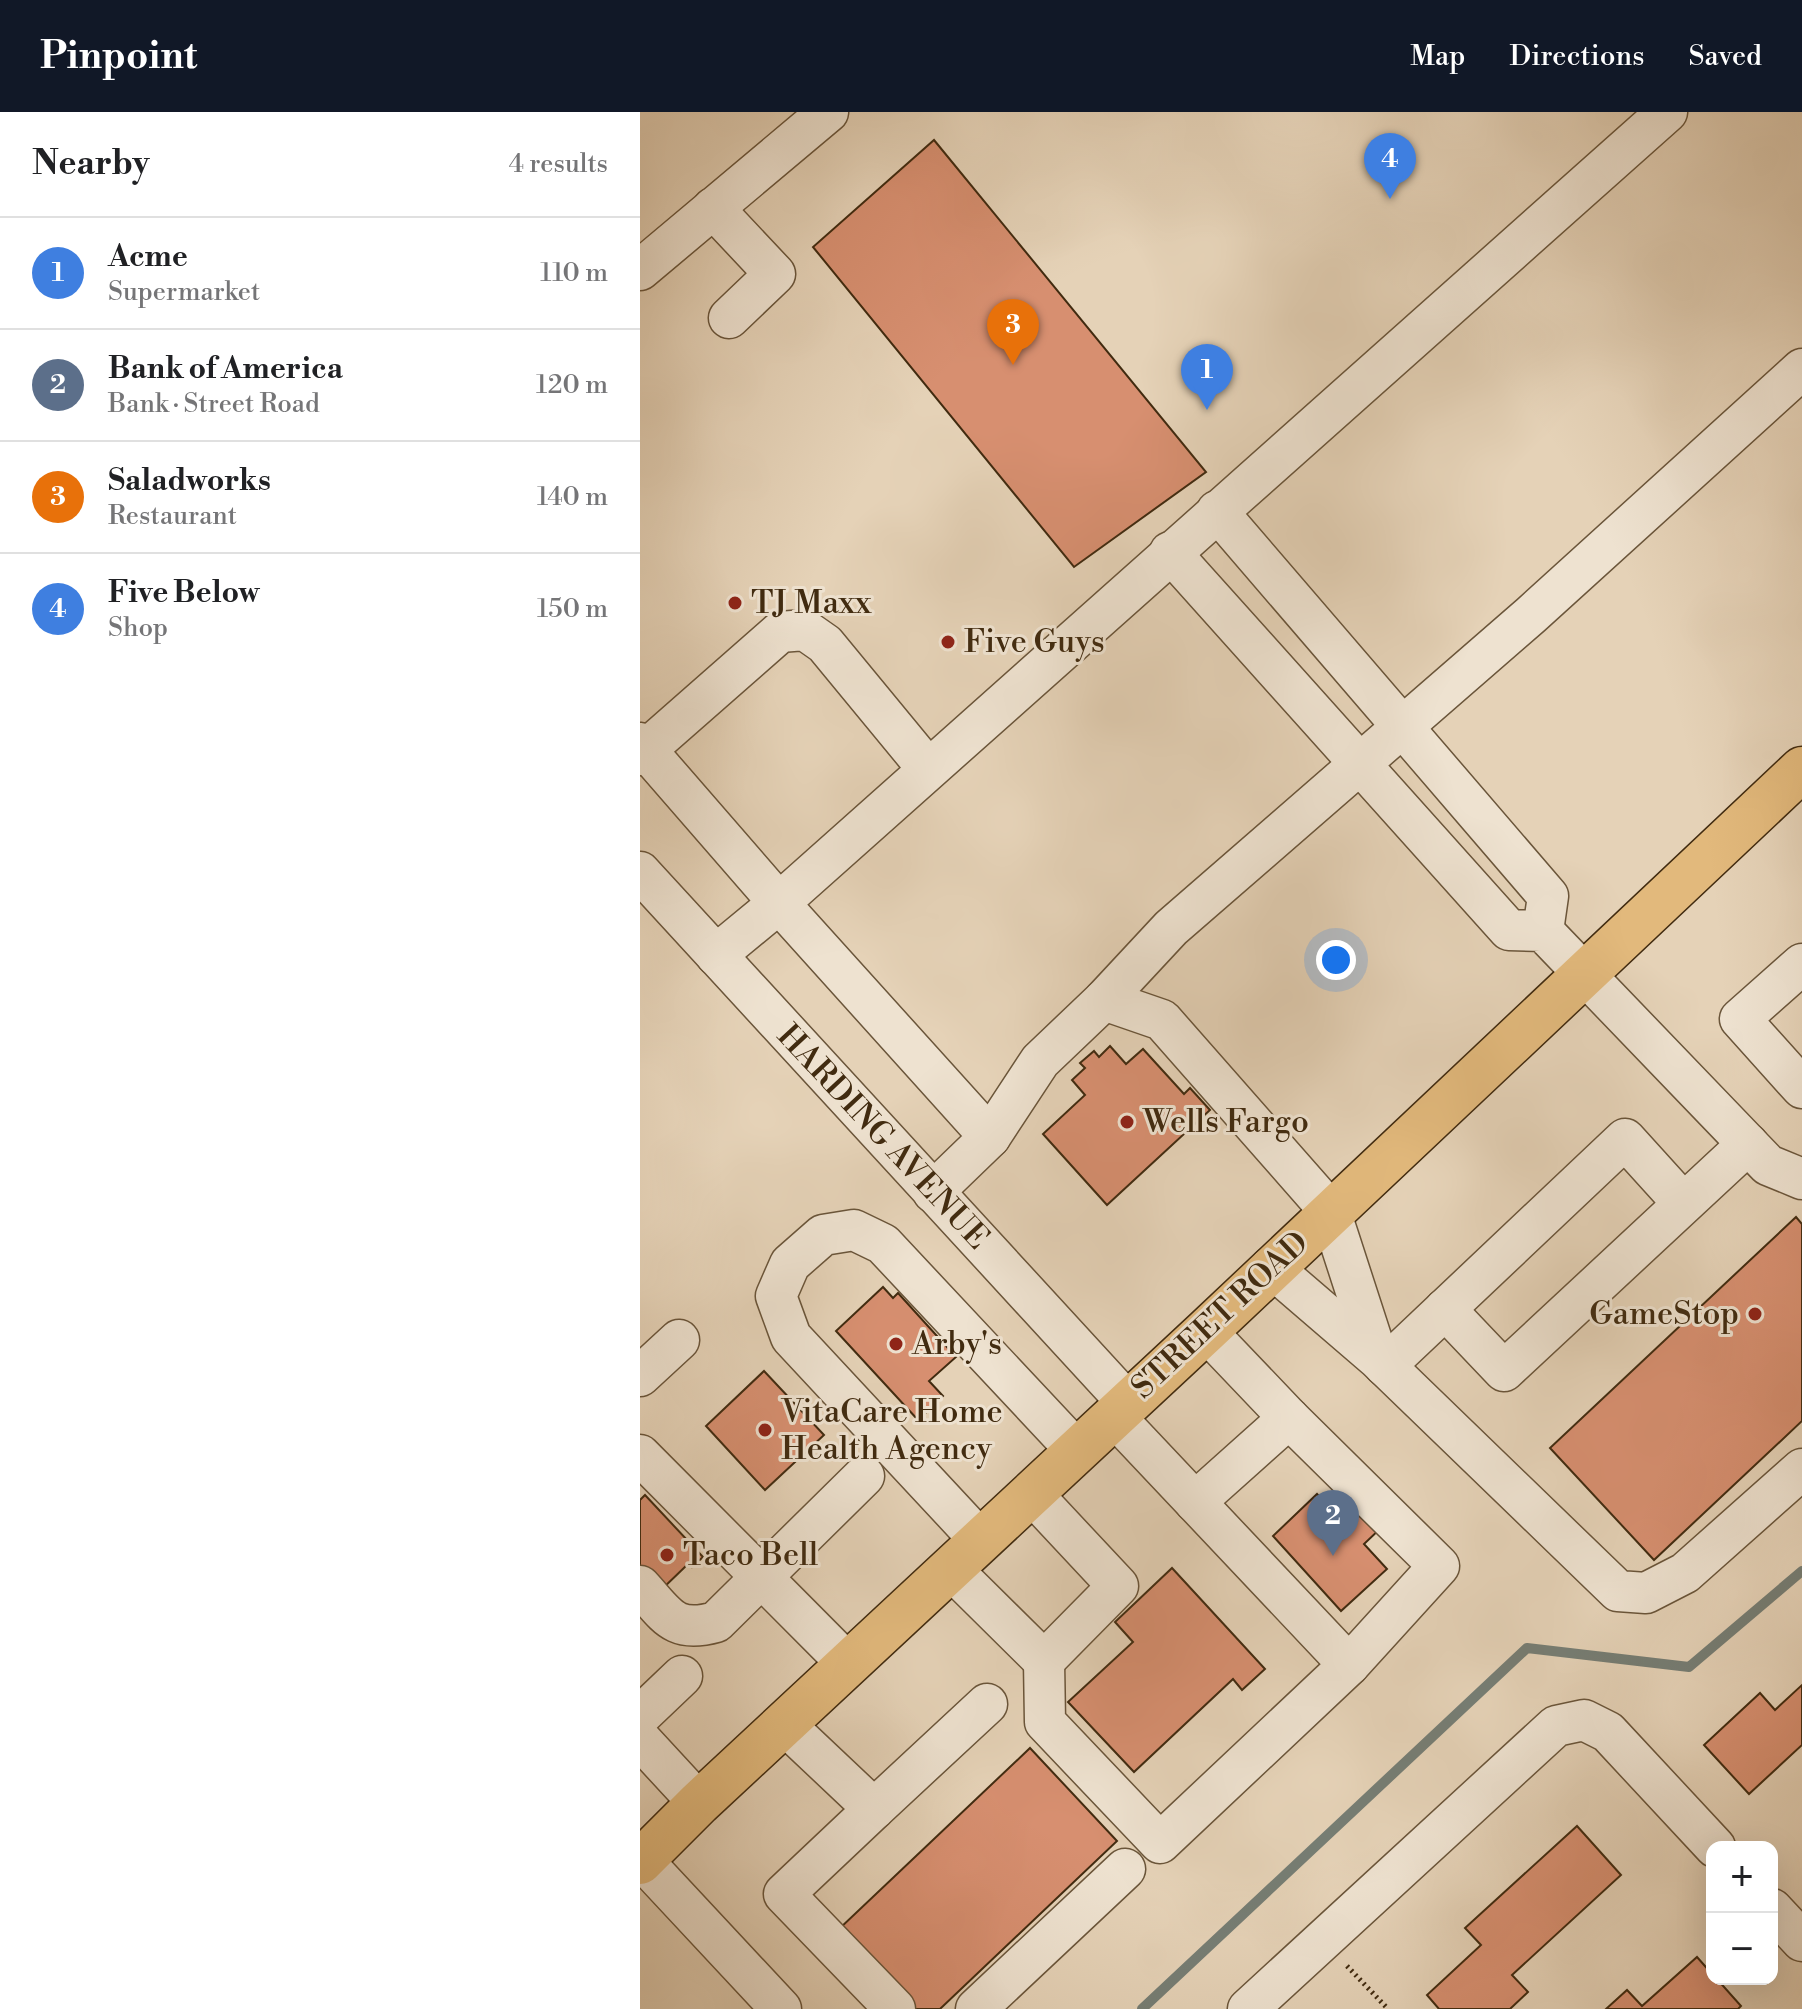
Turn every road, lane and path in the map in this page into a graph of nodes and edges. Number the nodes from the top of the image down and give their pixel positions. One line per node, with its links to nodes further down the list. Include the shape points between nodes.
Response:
1 (828, 112): 3 (street)
2 (1667, 112): 7 (street)
3 (713, 208): 4 (street); 5 (street, via 775,274)
4 (640, 270)
5 (729, 318)
6 (1802, 369): 9 (street)
7 (1217, 511): 8 (street); 9 (street)
8 (1170, 552): 11 (street); 12 (street)
9 (1404, 727): 11 (street); 16 (street, via 1548,896)
10 (642, 749): 12 (street, via 780,632 805,630 825,644); 15 (street)
11 (1361, 765): 16 (street, via 1509,930); 20 (street, via 1171,928)
12 (928, 769): 15 (street)
13 (1802, 769): 19 (main road, STREET ROAD)
14 (640, 872): 17 (street, HARDING AVENUE)
15 (779, 903): 17 (street); 22 (street)
16 (1543, 931): 19 (street)
17 (716, 955): 25 (street, HARDING AVENUE)
18 (1802, 964): 21 (street, via 1740,1019)
19 (1583, 974): 23 (street); 27 (main road, STREET ROAD)
20 (1104, 1000): 22 (street, via 1040,1061); 27 (street, via 1162,1020)
21 (1802, 1088)
22 (990, 1137): 25 (street)
23 (1748, 1144): 24 (street, via 1768,1165); 26 (street)
24 (1802, 1179)
25 (933, 1192): 34 (street, HARDING AVENUE)
26 (1683, 1203): 29 (street, via 1504,1371); 29 (street, via 1625,1139)
27 (1330, 1211): 28 (main road, STREET ROAD); 32 (street)
28 (1271, 1267): 30 (main road, STREET ROAD); 32 (street)
29 (1445, 1309): 32 (street)
30 (1206, 1331): 34 (main road, STREET ROAD); 35 (street)
31 (679, 1340): 33 (street)
32 (1381, 1363): 38 (street, via 1618,1591 1646,1593 1685,1573)
33 (640, 1376)
34 (1121, 1409): 36 (main road, STREET ROAD); 41 (street, HARDING AVENUE)
35 (1289, 1418): 41 (street); 47 (street, via 1439,1566)
36 (1076, 1450): 40 (main road, STREET ROAD); 42 (street, via 883,1244 854,1230 823,1235 790,1264 776,1296 791,1337)
37 (640, 1455): 43 (street)
38 (1802, 1469)
39 (864, 1476): 43 (street)
40 (1031, 1493): 42 (main road, STREET ROAD); 45 (street, via 1118,1586)
41 (1195, 1502): 47 (street, HARDING AVENUE)
42 (965, 1554): 45 (street); 46 (main road, STREET ROAD)
43 (761, 1576): 44 (street, via 716,1622 694,1628 674,1623); 46 (street)
44 (640, 1586)
45 (1044, 1661): 47 (street, via 1045,1722 1160,1843)
46 (848, 1664): 51 (main road, STREET ROAD)
47 (1349, 1665)
48 (682, 1676): 50 (street)
49 (987, 1704): 54 (street)
50 (640, 1716)
51 (784, 1724): 53 (main road, STREET ROAD); 54 (street)
52 (640, 1739): 53 (street)
53 (699, 1803): 56 (main road, STREET ROAD)
54 (874, 1809): 62 (street, via 784,1894)
55 (1709, 1841): 59 (street, via 1608,1732 1584,1720 1556,1726)
56 (641, 1861): 61 (street)
57 (1125, 1869): 63 (street)
58 (1776, 1913): 60 (street)
59 (1323, 1940): 64 (street); 65 (path)
60 (1802, 1941)
61 (781, 2009)
62 (895, 2009)
63 (976, 2009)
64 (1248, 2009)
65 (1388, 2009)

